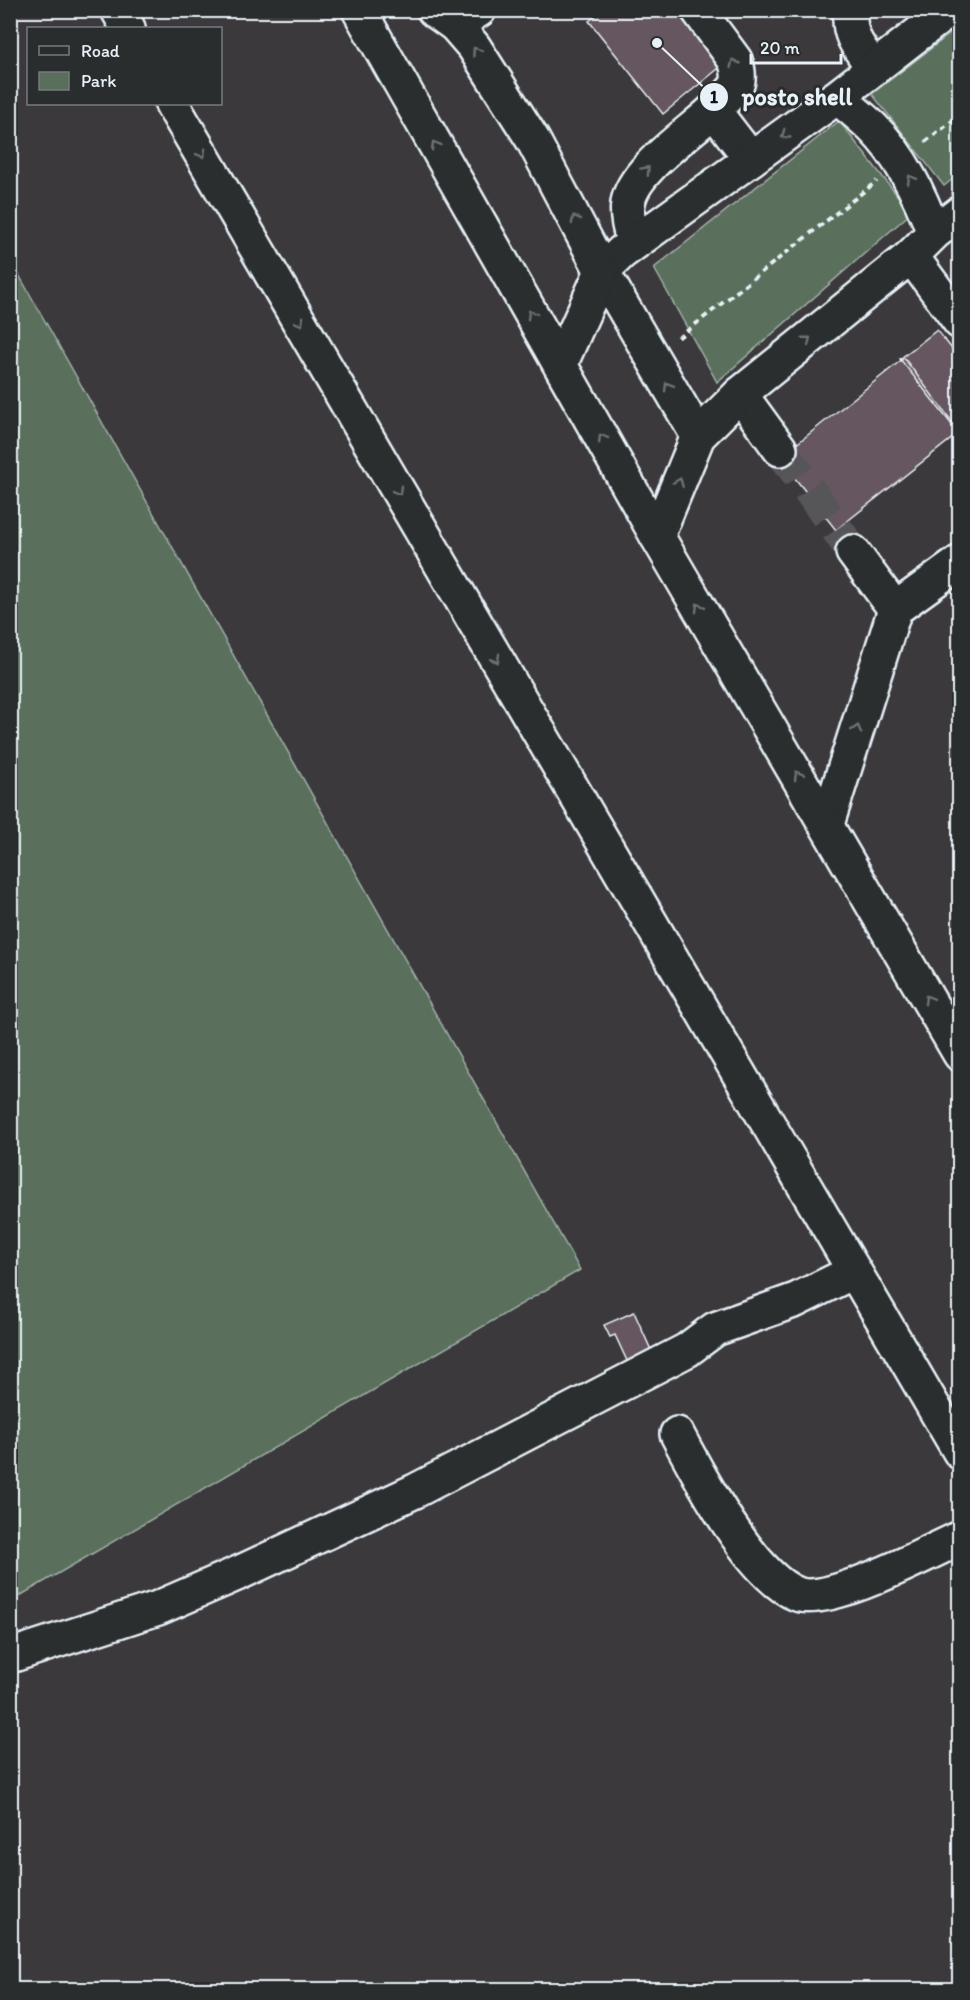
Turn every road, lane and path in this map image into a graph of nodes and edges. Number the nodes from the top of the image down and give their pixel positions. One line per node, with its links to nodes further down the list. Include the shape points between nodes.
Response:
1 (118, 10): 7 (main road)
2 (359, 10): 22 (main road, one-way to 2)
3 (698, 10): 11 (main road, one-way to 3, via 736,87 738,68)
4 (851, 10): 8 (main road, via 850,32)
5 (949, 10): 8 (main road)
6 (456, 15): 19 (main road, one-way to 6, via 533,140)
7 (127, 27)
8 (873, 67): 9 (main road)
9 (837, 97): 13 (main road, one-way to 13); 14 (main road, via 874,129)
10 (173, 105): 32 (main road, one-way to 32)
11 (714, 111): 13 (main road); 17 (main road, one-way to 11, via 627,220 628,201 635,183)
12 (960, 115): 14 (path)
13 (752, 159): 17 (main road)
14 (900, 162): 16 (main road, one-way to 14, via 920,196); 21 (path)
15 (960, 213): 16 (main road)
16 (934, 233): 18 (main road)
17 (634, 243): 19 (main road)
18 (911, 256): 20 (main road); 23 (main road, one-way to 18)
19 (602, 271): 21 (main road); 22 (main road)
20 (958, 318)
21 (652, 359): 24 (main road, one-way to 21)
22 (560, 365): 26 (main road, one-way to 22)
23 (740, 394): 24 (main road); 25 (main road)
24 (698, 436): 26 (main road, one-way to 24)
25 (780, 449)
26 (657, 536): 30 (main road, one-way to 26)
27 (853, 552): 29 (main road)
28 (960, 562): 29 (main road)
29 (895, 609): 30 (main road, one-way to 29)
30 (827, 824): 31 (main road, one-way to 30)
31 (960, 1054)
32 (854, 1272): 34 (main road); 36 (main road, via 796,1300 715,1329 687,1350 415,1491 241,1572 158,1608)
33 (678, 1434): 35 (main road, via 705,1487 748,1550 776,1580 798,1594 827,1594 869,1580)
34 (960, 1452)
35 (960, 1538)
36 (10, 1656)

